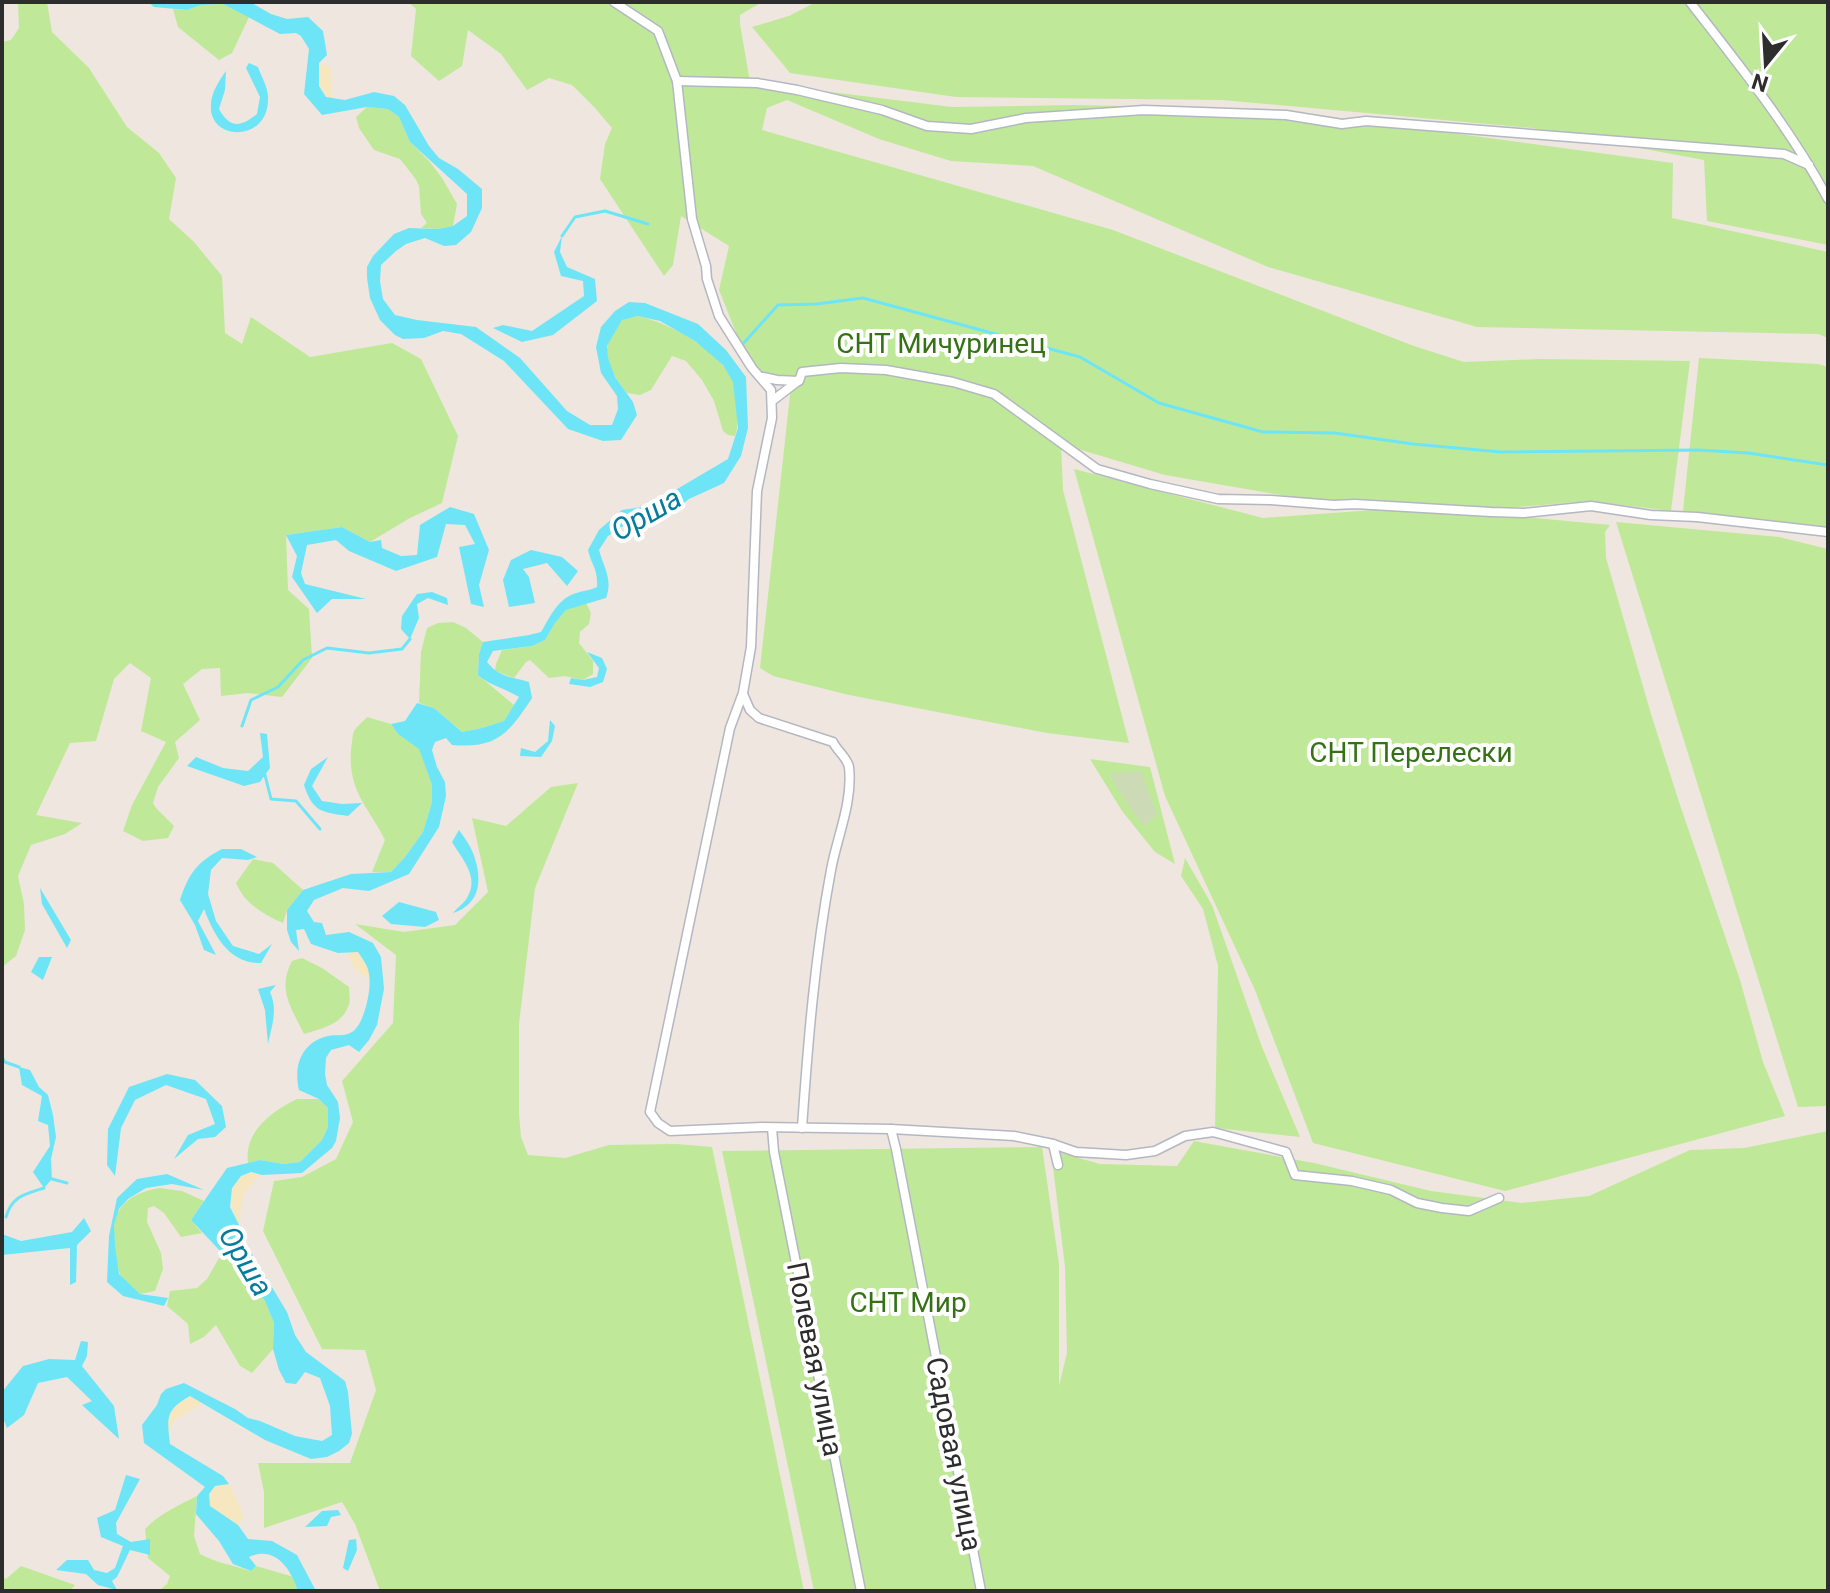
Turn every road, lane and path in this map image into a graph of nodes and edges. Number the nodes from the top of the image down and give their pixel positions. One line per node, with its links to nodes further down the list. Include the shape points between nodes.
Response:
1 (614, 2): 3 (street, via 658,31)
2 (1690, 2): 4 (street)
3 (677, 81): 4 (street, via 774,86 882,110 927,126 971,129 1026,118 1144,110 1286,115 1342,124 1366,121 1784,154); 6 (street, via 692,219 707,279 719,316)
4 (1809, 165): 5 (street)
5 (1828, 199)
6 (762, 377): 7 (street); 8 (street)
7 (799, 381): 8 (street); 9 (street, via 802,372 841,368 886,370 966,386 994,394 1097,469 1218,499 1513,513 1591,506)
8 (772, 401): 10 (street, via 757,491 751,647)
9 (1828, 532)
10 (743, 693): 11 (street, via 730,728 650,1112 670,1131); 12 (street, via 759,718 833,742 849,765 849,794 831,869 812,1005)
11 (772, 1128): 12 (street); 17 (street, Полевая улица)
12 (802, 1128): 13 (street)
13 (891, 1129): 14 (street, via 1014,1136); 18 (street, Садовая улица)
14 (1053, 1144): 15 (street); 16 (street, via 1076,1152 1126,1155 1213,1132 1286,1152 1295,1175 1352,1181 1442,1208 1469,1211)
15 (1058, 1165)
16 (1499, 1198)
17 (861, 1591)
18 (981, 1591)

